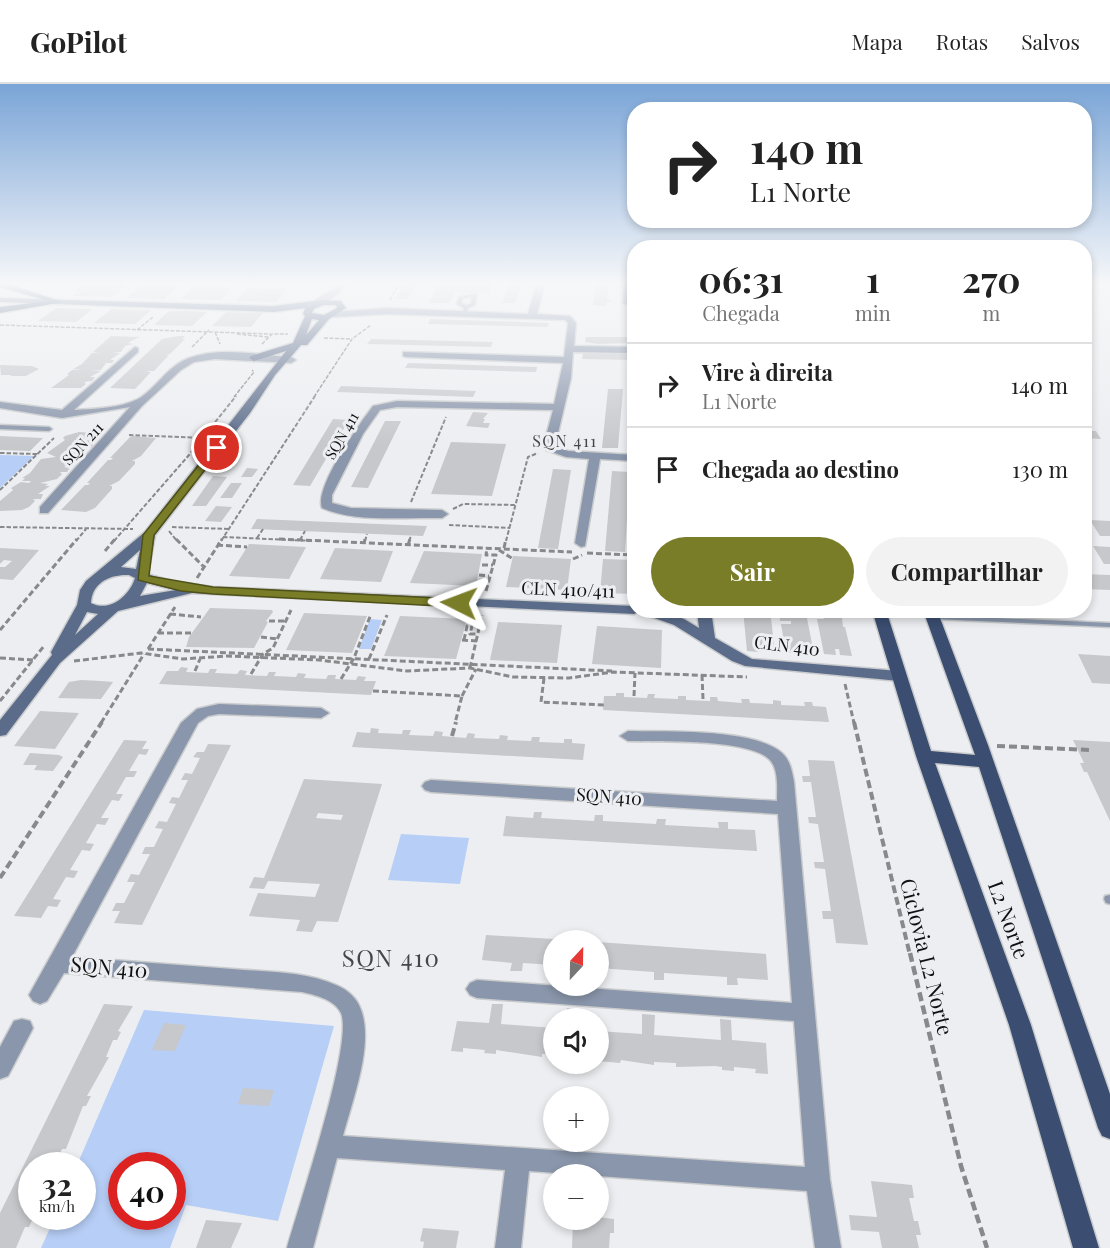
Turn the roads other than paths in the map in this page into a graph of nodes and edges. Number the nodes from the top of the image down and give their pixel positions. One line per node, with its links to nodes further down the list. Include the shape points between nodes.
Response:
1 (300, 337): 4 (street)
2 (309, 337): 10 (street)
3 (569, 337): 5 (street)
4 (295, 345): 9 (street); 10 (street)
5 (569, 349): 7 (street); 11 (street)
6 (135, 350): 17 (street, SQN 211)
7 (627, 351)
8 (406, 354): 11 (street)
9 (254, 358): 10 (street, SQN 211); 12 (street); 13 (street, SQN 211, via 189,361 176,368)
10 (287, 360): 12 (street); 16 (street, via 272,384)
11 (569, 360): 15 (street)
12 (270, 373): 16 (street)
13 (145, 400): 17 (street, SQN 211, via 98,412); 22 (street, SQN 211)
14 (0, 405): 17 (street, SQN 211)
15 (558, 407): 20 (street, via 548,441 550,448); 23 (street, SQN 411, via 388,404 377,408 358,434 326,505 337,510)
16 (246, 411): 24 (street)
17 (62, 415)
18 (0, 428): 19 (lane, SQN 211)
19 (49, 429)
20 (595, 457): 21 (street); 25 (street)
21 (627, 458)
22 (44, 510)
23 (442, 514)
24 (144, 532): 26 (street); 27 (street)
25 (581, 543)
26 (104, 576): 27 (street, CLN 410/411, via 125,571); 29 (street, via 88,587)
27 (142, 576): 28 (street, CLN 410/411); 30 (street, via 139,588)
28 (187, 591): 30 (street, CLN 410/411); 31 (street, CLN 410/411)
29 (84, 605): 30 (street, CLN 410/411, via 96,611); 39 (street)
30 (118, 606): 39 (street)
31 (627, 610)
32 (668, 618): 38 (street, CLN 410)
33 (705, 618): 38 (street)
34 (881, 618): 40 (main road, L2 Norte)
35 (932, 618): 44 (main road, L2 Norte)
36 (996, 618): 37 (lane)
37 (1110, 625)
38 (708, 639): 40 (street, CLN 410, via 750,663 842,679)
39 (62, 661): 42 (street)
40 (898, 676): 45 (main road, L2 Norte)
41 (321, 713): 48 (street, SQN 410, via 219,709 196,715)
42 (0, 731)
43 (628, 736): 47 (street, via 739,741 769,749 782,769)
44 (982, 753): 45 (main road, via 962,761); 54 (main road, L2 Norte)
45 (924, 756): 61 (main road, L2 Norte, via 1020,1025)
46 (432, 786): 47 (street, SQN 410)
47 (786, 808): 51 (street)
48 (58, 964): 50 (street); 55 (street, SQN 410, via 302,983 334,994 350,1009 356,1038)
49 (477, 989): 51 (street)
50 (40, 995)
51 (803, 1012): 57 (street)
52 (22, 1028): 53 (street)
53 (0, 1069)
54 (1110, 1128)
55 (328, 1146): 56 (street); 58 (street, SQN 410)
56 (518, 1159): 57 (street); 59 (street)
57 (818, 1180): 60 (street)
58 (300, 1248)
59 (508, 1248)
60 (828, 1248)
61 (1086, 1248)

